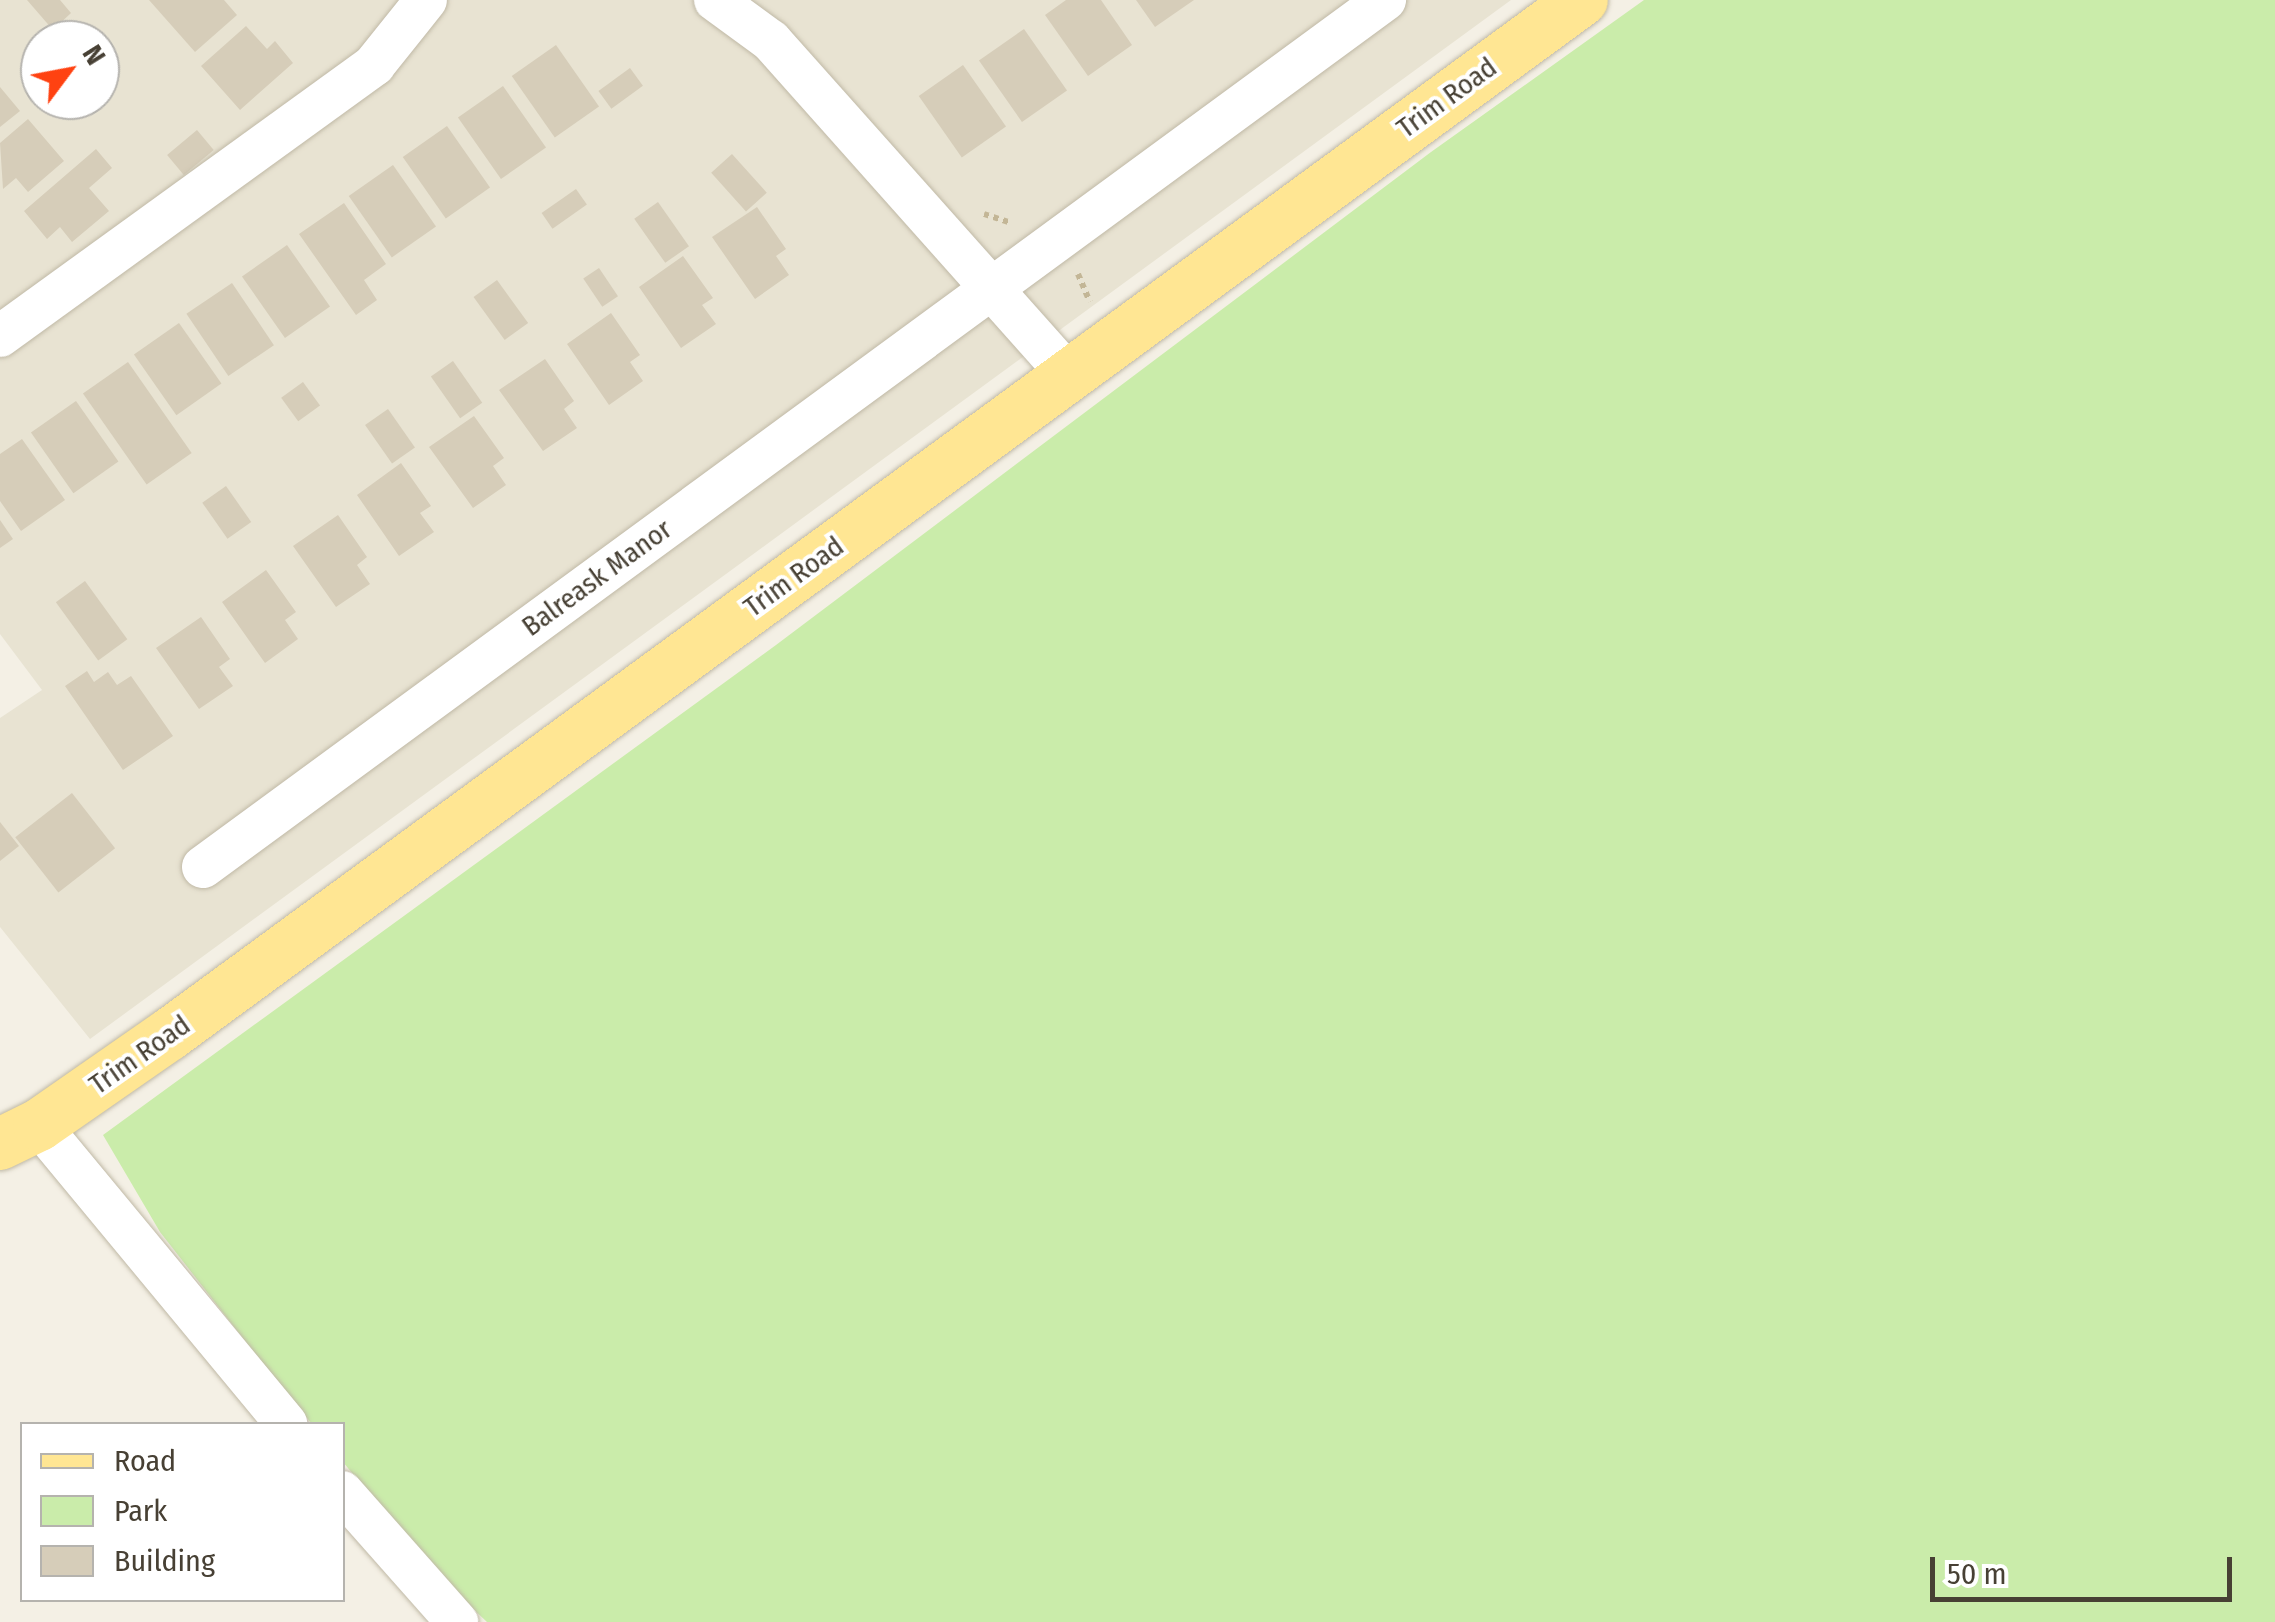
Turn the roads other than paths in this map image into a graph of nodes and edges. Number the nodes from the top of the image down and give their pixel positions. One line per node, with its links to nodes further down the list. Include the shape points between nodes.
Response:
1 (714, 0): 5 (street, via 771,42)
2 (1385, 0): 5 (street, Balreask Manor)
3 (1582, 0): 7 (main road, Trim Road)
4 (409, 7): 6 (street, via 374,66)
5 (992, 289): 7 (street); 8 (street, Balreask Manor)
6 (0, 336)
7 (1069, 376): 9 (main road, Trim Road, via 170,1034)
8 (203, 867)
9 (20, 1135): 10 (street)
10 (284, 1422)
11 (345, 1495): 12 (street)
12 (457, 1622)

